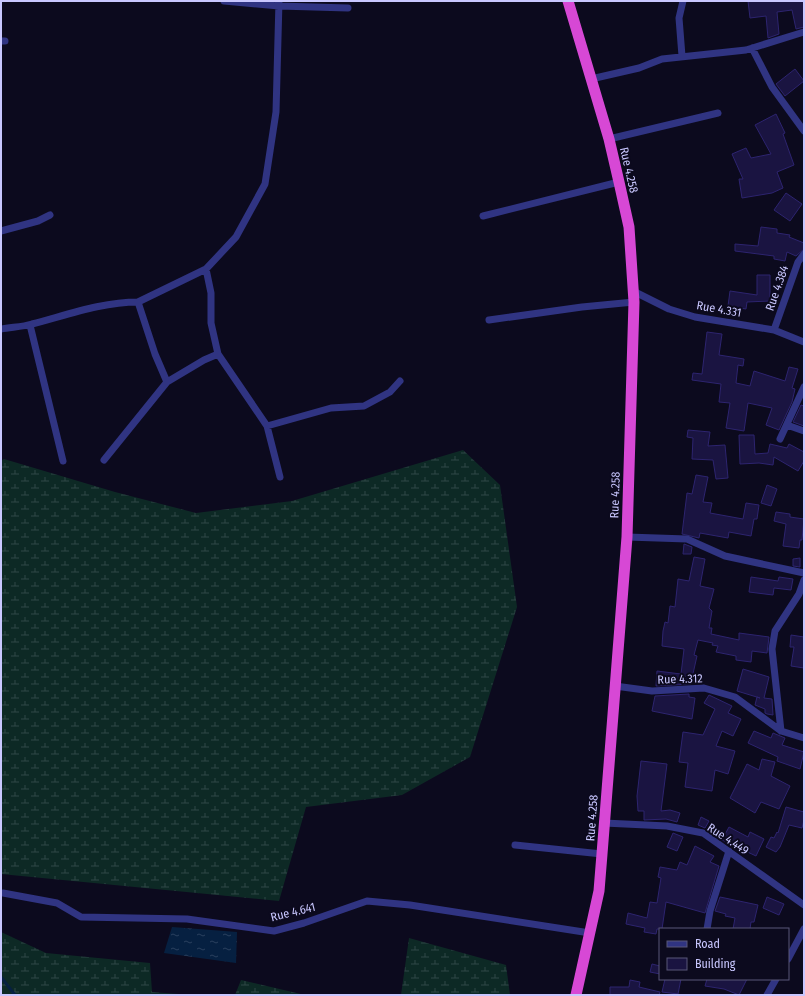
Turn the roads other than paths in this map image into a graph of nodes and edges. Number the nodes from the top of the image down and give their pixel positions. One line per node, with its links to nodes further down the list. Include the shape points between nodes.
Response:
1 (224, 1): 4 (street)
2 (568, 1): 9 (highway, Rue 4.258)
3 (683, 1): 8 (street, via 679,18)
4 (279, 4): 5 (street); 18 (street, via 276,112 265,184 236,237)
5 (348, 8)
6 (804, 32): 7 (street)
7 (752, 48): 8 (street); 11 (street, via 772,87)
8 (682, 56): 9 (street, via 662,58 639,68)
9 (591, 79): 12 (highway, Rue 4.258)
10 (718, 113): 12 (street)
11 (804, 131)
12 (609, 140): 13 (highway, Rue 4.258)
13 (619, 182): 15 (street); 19 (highway, Rue 4.258, via 629,227)
14 (50, 215): 16 (street)
15 (484, 216)
16 (1, 231)
17 (804, 254): 24 (street, Rue 4.384, via 798,262)
18 (206, 269): 20 (street); 26 (street, via 210,281 211,323)
19 (634, 297): 21 (street); 24 (street, Rue 4.331, via 695,317); 37 (highway, Rue 4.258)
20 (138, 302): 22 (street, via 92,308); 28 (street)
21 (489, 320)
22 (30, 324): 23 (street); 35 (street)
23 (1, 328)
24 (774, 330): 25 (street, Rue 4.331)
25 (804, 342)
26 (218, 354): 28 (street); 31 (street)
27 (400, 381): 31 (street, via 390,392 364,406 330,408)
28 (167, 382): 34 (street)
29 (804, 387): 30 (street)
30 (787, 425): 32 (street); 33 (street)
31 (267, 426): 36 (street)
32 (804, 431)
33 (780, 439)
34 (104, 460)
35 (63, 461)
36 (280, 476)
37 (626, 537): 38 (street, via 687,539 725,556); 40 (highway, Rue 4.258)
38 (804, 572)
39 (804, 580): 41 (street, via 799,594 774,631 772,649)
40 (616, 686): 41 (street, Rue 4.312, via 652,691 704,688 735,697); 43 (highway, Rue 4.258)
41 (781, 731): 42 (street, Rue 4.312)
42 (804, 738)
43 (604, 823): 45 (street, Rue 4.449, via 683,828 703,833); 46 (highway, Rue 4.258)
44 (514, 845): 46 (street)
45 (729, 851): 48 (street, Rue 4.449); 49 (street)
46 (602, 854): 51 (highway, Rue 4.258, via 599,891)
47 (3, 893): 51 (street, Rue 4.641, via 57,903 81,917 187,919 274,930 304,923 367,901 410,905)
48 (804, 905)
49 (707, 928)
50 (804, 929): 52 (street)
51 (590, 933): 54 (highway, Rue 4.258)
52 (789, 957)
53 (775, 980): 55 (street)
54 (576, 995)
55 (767, 995)

